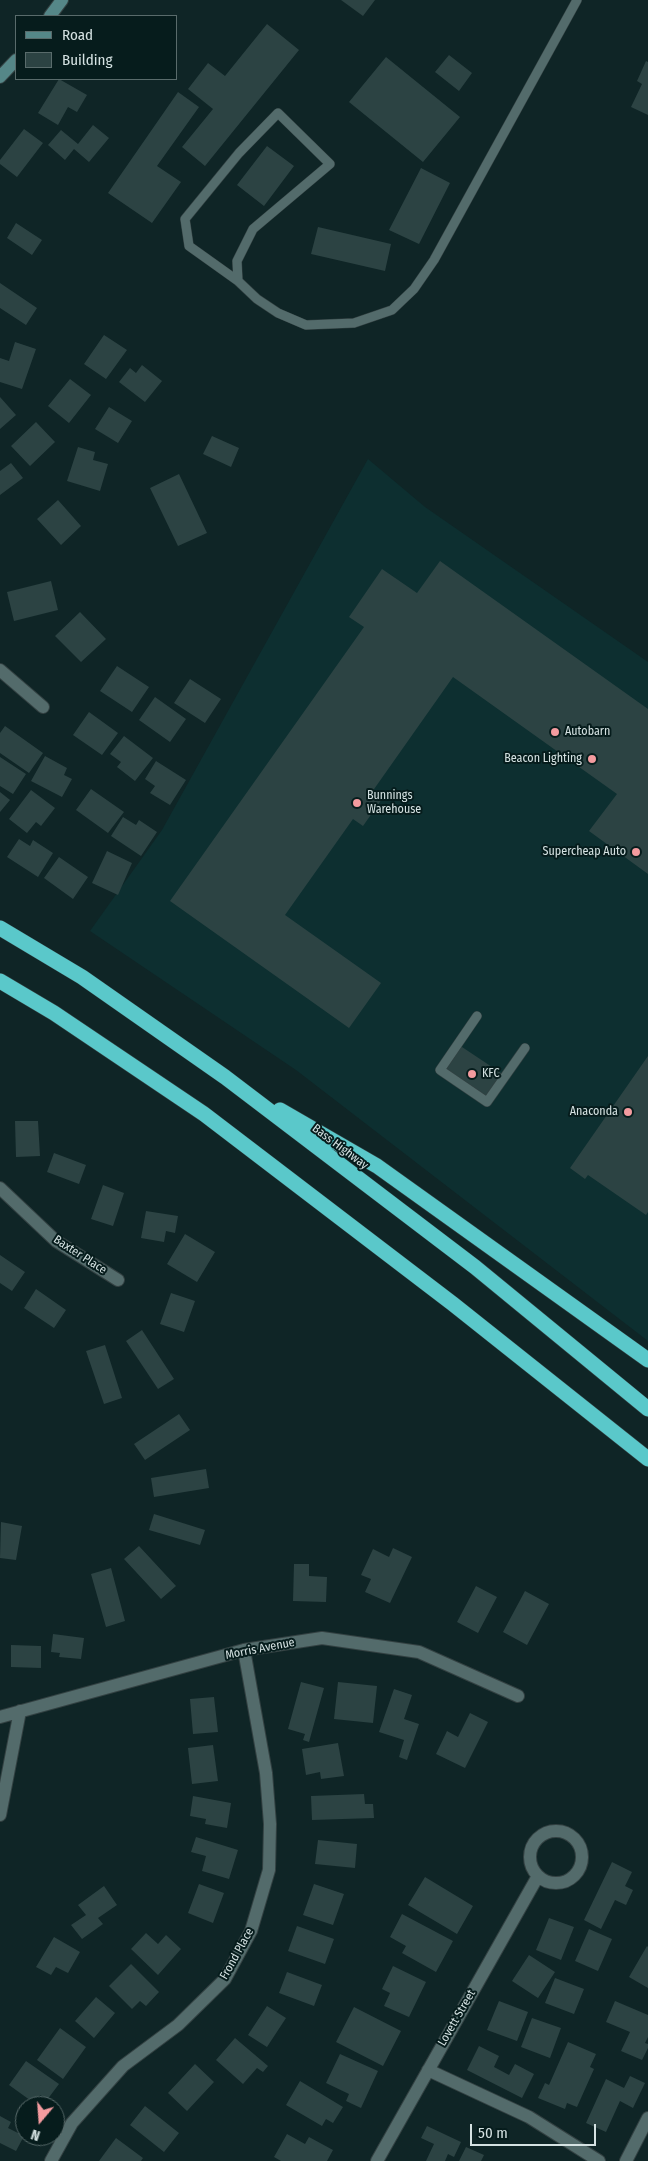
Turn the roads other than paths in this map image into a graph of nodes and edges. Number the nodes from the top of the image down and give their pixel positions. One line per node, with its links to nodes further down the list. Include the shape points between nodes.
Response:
1 (62, 0): 3 (main road)
2 (577, 0): 6 (lane, via 434,260 414,290 392,310 354,323 306,325 278,313)
3 (51, 15)
4 (15, 61): 5 (main road)
5 (0, 77)
6 (238, 281): 6 (lane, via 188,246 185,219 239,153 278,113 330,164 253,230 238,261)
7 (0, 670): 8 (street)
8 (43, 707)
9 (0, 928): 13 (highway, Bass Highway, via 82,977)
10 (0, 981): 18 (highway, via 54,1013 204,1114 453,1304)
11 (477, 1016): 12 (lane, via 440,1070 487,1102)
12 (525, 1048)
13 (225, 1078): 16 (highway, via 377,1166); 17 (highway, Bass Highway, via 475,1267)
14 (0, 1188): 15 (street, Baxter Place, via 56,1241)
15 (118, 1280)
16 (648, 1360)
17 (648, 1409)
18 (648, 1459)
19 (244, 1650): 20 (street, Morris Avenue, via 322,1638 420,1652); 21 (street, Morris Avenue); 27 (street, Frond Place, via 266,1773 270,1824 269,1870 251,1931 225,1979 178,2025 123,2066 72,2123)
20 (518, 1696)
21 (20, 1711): 22 (street, Morris Avenue); 23 (street)
22 (0, 1716)
23 (0, 1815)
24 (538, 1876): 24 (street, via 529,1854 536,1838 544,1833 561,1831 576,1839 581,1863 572,1877 556,1883); 25 (street, Lovett Street)
25 (428, 2070): 28 (street, Lovett Street); 29 (street, via 529,2117)
26 (648, 2118): 30 (street)
27 (51, 2161)
28 (377, 2161)
29 (599, 2161)
30 (626, 2161)

